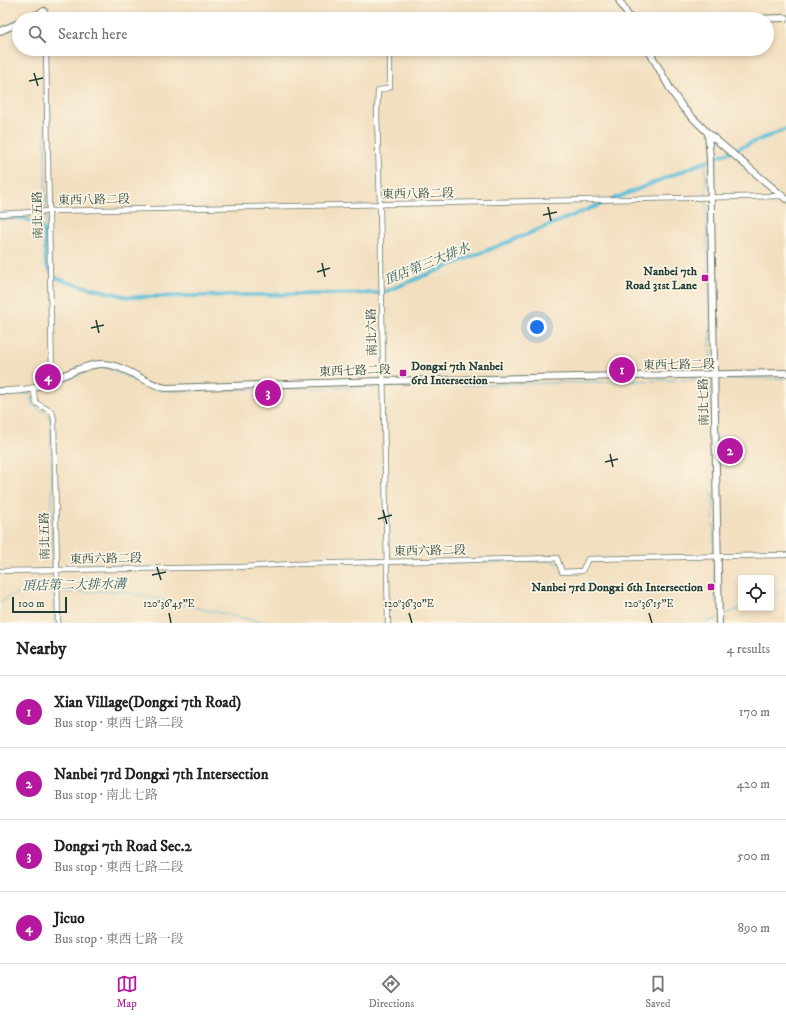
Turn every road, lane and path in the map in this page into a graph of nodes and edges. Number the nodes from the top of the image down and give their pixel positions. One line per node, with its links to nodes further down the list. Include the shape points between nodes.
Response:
1 (619, 0): 2 (street)
2 (626, 12)
3 (774, 18): 4 (street)
4 (786, 18)
5 (12, 26): 6 (street)
6 (0, 30)
7 (46, 56): 14 (street, 南北五路)
8 (390, 56): 13 (street, 南北六路, via 390,87 378,90)
9 (652, 56): 10 (street, via 672,92)
10 (708, 133): 11 (street); 12 (street, 南北七路)
11 (785, 197): 12 (street, 東西八路二段)
12 (710, 198): 13 (street, 東西八路二段); 17 (street, 南北七路)
13 (380, 205): 14 (street, 東西八路二段); 19 (street, 南北六路)
14 (50, 211): 15 (street, 東西八路二段); 18 (street, 南北五路)
15 (0, 214)
16 (786, 373): 17 (street, 東西七路二段)
17 (714, 375): 19 (street, 東西七路二段); 23 (street, 南北七路)
18 (52, 380): 19 (street, 東西七路二段, via 99,364 110,365 166,388); 20 (street, 東西七路二段)
19 (383, 381): 24 (street, 南北六路)
20 (33, 388): 21 (street, 東西七路二段); 25 (street, 南北五路, via 36,403 52,412 54,419)
21 (0, 392)
22 (786, 555): 23 (street, 東西六路二段)
23 (717, 556): 24 (street, 東西六路二段, via 588,559 582,571 562,572 557,558); 29 (street, 南北七路)
24 (387, 562): 25 (street, 東西六路二段); 28 (street, 南北六路)
25 (56, 570): 26 (street, 東西六路二段); 27 (street, 南北五路)
26 (0, 571)
27 (58, 623)
28 (388, 623)
29 (719, 623)

